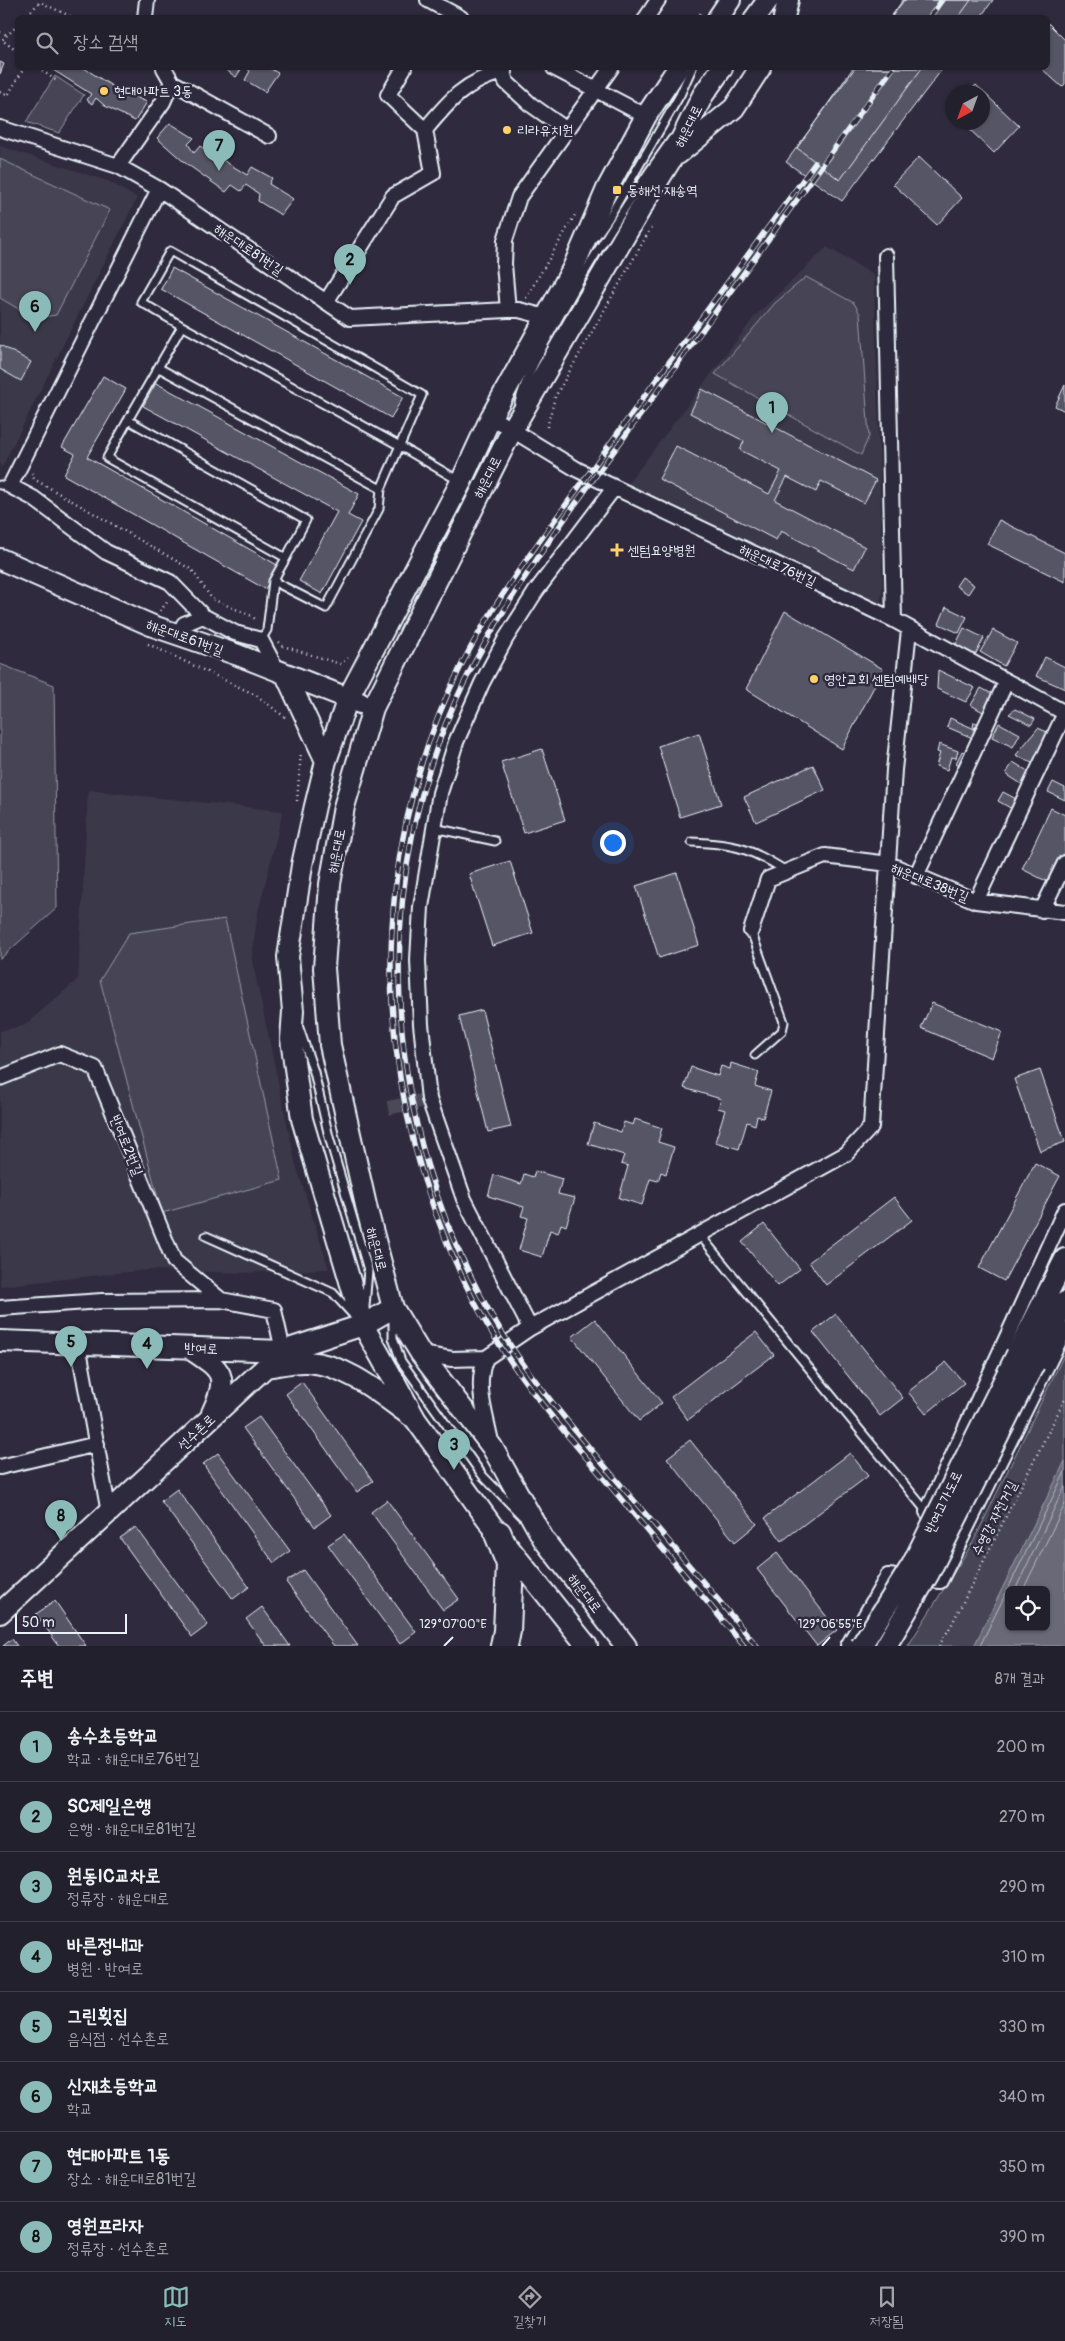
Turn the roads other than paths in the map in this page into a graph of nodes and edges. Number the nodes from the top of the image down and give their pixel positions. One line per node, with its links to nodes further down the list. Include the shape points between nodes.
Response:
1 (148, 0): 7 (street)
2 (658, 0): 9 (street)
3 (730, 0): 10 (main road)
4 (768, 0): 11 (main road)
5 (788, 0): 12 (main road)
6 (437, 6): 8 (street)
7 (146, 15)
8 (455, 15)
9 (648, 15)
10 (720, 15)
11 (758, 15)
12 (785, 15)
13 (165, 70): 22 (street)
14 (403, 70): 27 (street, via 388,95)
15 (503, 70): 27 (street, via 465,87); 28 (street, via 506,82)
16 (558, 70): 23 (street)
17 (610, 70): 23 (street)
18 (677, 70): 25 (main road, 해운대로)
19 (691, 70): 34 (lane, via 608,219)
20 (721, 70): 24 (main road, 해운대로)
21 (759, 70): 30 (main road, via 734,108)
22 (172, 82): 29 (street); 31 (street, via 163,102)
23 (596, 90): 25 (street); 28 (street)
24 (703, 95): 30 (main road, 해운대로); 42 (lane, via 628,200 592,257 526,378)
25 (646, 116): 34 (main road, 해운대로, via 607,189)
26 (0, 128): 31 (street, 해운대로81번길)
27 (425, 130): 35 (street, via 433,173 393,196)
28 (567, 130): 36 (street, via 519,197 506,240 504,264)
29 (269, 136)
30 (672, 158): 42 (main road, 해운대로)
31 (118, 166): 32 (street, 해운대로81번길)
32 (159, 189): 35 (street, 해운대로81번길); 45 (street)
33 (886, 256): 53 (street)
34 (573, 268): 37 (main road, 해운대로)
35 (326, 302): 36 (street, 해운대로81번길, via 350,318)
36 (508, 310): 37 (street, 해운대로81번길)
37 (546, 318): 40 (main road, 해운대로)
38 (182, 326): 39 (lane); 43 (lane); 43 (lane, via 141,302 170,251 422,395)
39 (159, 368): 41 (lane); 47 (lane)
40 (491, 417): 42 (street, 해운대로76번길); 44 (main road, 해운대로)
41 (128, 420): 48 (lane, via 306,520); 48 (lane, via 106,458)
42 (512, 430): 46 (street, 해운대로76번길); 60 (main road, 해운대로)
43 (400, 446): 44 (lane); 47 (lane)
44 (462, 482): 59 (main road, 해운대로)
45 (5, 485): 51 (street, via 34,498 106,552 170,582)
46 (614, 488): 53 (street, 해운대로76번길); 63 (street, via 536,591 482,683 456,742 440,793)
47 (381, 489): 50 (lane, via 379,509 326,608)
48 (286, 558): 50 (lane)
49 (0, 559): 54 (main road, 해운대로61번길)
50 (273, 581): 56 (lane)
51 (185, 597): 52 (street); 54 (street)
52 (203, 616): 54 (street); 56 (street, via 235,634)
53 (894, 620): 55 (street, 해운대로76번길)
54 (181, 630): 57 (main road, 해운대로61번길)
55 (909, 630): 58 (street, 해운대로76번길); 67 (street, via 894,770)
56 (264, 635): 57 (street)
57 (282, 674): 59 (main road, 해운대로61번길); 62 (main road)
58 (1006, 682): 61 (street, 해운대로76번길); 69 (street)
59 (348, 698): 60 (main road, 해운대로61번길); 62 (main road, 해운대로)
60 (373, 708): 83 (main road, 해운대로, via 344,807 330,884 324,968 330,1045)
61 (1065, 713): 70 (street, 해운대로76번길)
62 (326, 761): 84 (main road, 해운대로, via 302,865 288,957 293,1011 291,1039 302,1119)
63 (434, 828): 64 (lane); 85 (street, via 421,907 418,960 429,1099 464,1199)
64 (496, 841)
65 (692, 842): 68 (lane, via 725,843 751,851)
66 (1065, 863): 71 (street)
67 (889, 864): 68 (street, 해운대로38번길, via 825,856); 69 (street, 해운대로38번길); 77 (street, via 870,1127 846,1154)
68 (787, 872): 73 (street, 해운대로38번길, via 768,879)
69 (916, 876): 70 (street, 해운대로38번길)
70 (976, 901): 71 (street, 해운대로38번길)
71 (1042, 910): 72 (street, 해운대로38번길)
72 (1065, 912)
73 (751, 931): 74 (lane, via 784,1022 782,1031)
74 (755, 1055)
75 (0, 1078): 80 (street, 반여로2번길, via 60,1054 95,1068 174,1261)
76 (1065, 1210): 99 (street)
77 (698, 1234): 85 (street); 99 (lane)
78 (206, 1236): 84 (lane, via 333,1293)
79 (1065, 1258): 109 (main road, 반여고가도로, bridge, via 912,1565)
80 (222, 1300): 82 (street, via 102,1301); 90 (street, via 274,1310)
81 (1065, 1302): 110 (main road, 반여고가도로, bridge, via 928,1575)
82 (0, 1308)
83 (393, 1308): 84 (main road, 반여로); 91 (main road, 해운대로); 103 (lane, via 393,1338 401,1360 483,1476)
84 (363, 1325): 90 (main road, 반여로); 94 (main road, 해운대로)
85 (530, 1328): 92 (street)
86 (1065, 1329): 101 (street)
87 (0, 1341): 88 (main road, 반여로)
88 (78, 1344): 89 (main road, 반여로); 96 (street)
89 (189, 1348): 90 (main road, 반여로); 95 (main road, via 212,1363 222,1376 222,1392)
90 (283, 1351): 93 (main road, 선수촌로)
91 (421, 1354): 92 (street, via 452,1359); 97 (main road, 해운대로)
92 (486, 1358): 97 (street, via 480,1370 480,1382)
93 (266, 1367): 94 (main road, via 309,1362 330,1367 354,1376); 95 (main road, 선수촌로)
94 (416, 1420): 102 (main road, 해운대로)
95 (208, 1421): 100 (main road, 선수촌로)
96 (97, 1444): 98 (street); 100 (street)
97 (492, 1447): 103 (main road, 해운대로)
98 (0, 1467)
99 (927, 1512): 101 (street)
100 (109, 1513): 104 (main road, 선수촌로)
101 (966, 1531): 108 (street, via 940,1581 888,1576)
102 (498, 1534): 105 (highway, via 510,1564); 106 (main road, 해운대로)
103 (544, 1540): 107 (main road, 해운대로)
104 (0, 1613)
105 (504, 1646)
106 (588, 1646)
107 (626, 1646)
108 (848, 1646)
109 (861, 1646)
110 (886, 1646)

